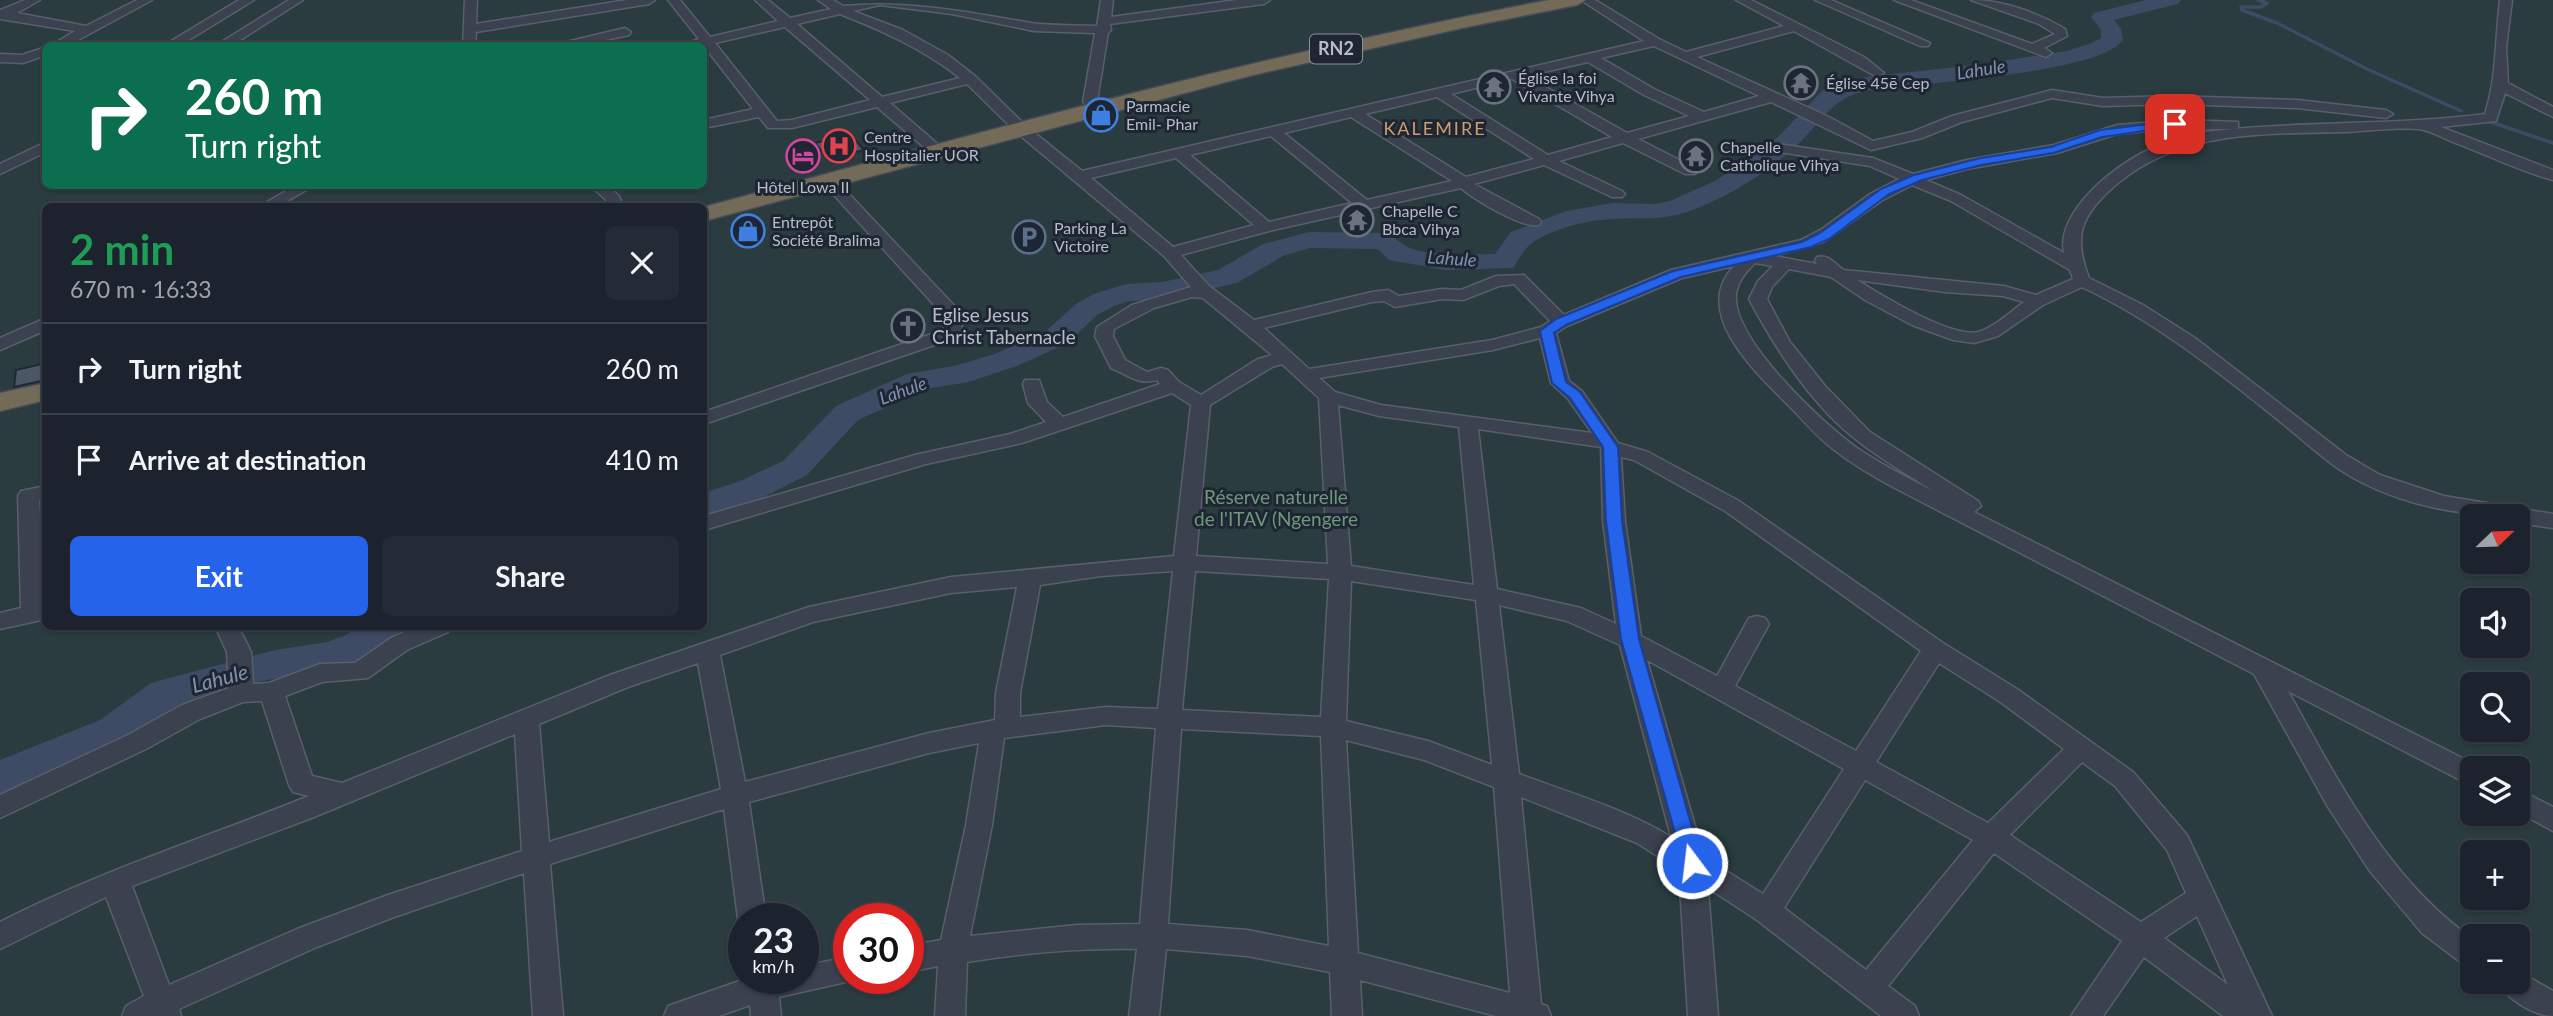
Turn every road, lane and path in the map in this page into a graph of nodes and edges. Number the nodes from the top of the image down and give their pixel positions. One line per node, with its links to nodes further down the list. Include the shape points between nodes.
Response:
1 (33, 0): 23 (street)
2 (146, 0): 29 (street)
3 (248, 0): 32 (street)
4 (297, 0): 33 (street)
5 (472, 0): 28 (street)
6 (649, 0): 24 (street)
7 (674, 0): 30 (street)
8 (761, 0): 25 (street)
9 (824, 0): 22 (street)
10 (963, 0): 21 (street)
11 (1107, 0): 26 (street)
12 (1264, 0): 20 (street)
13 (1577, 0): 53 (highway, RN2, via 1437,25)
14 (1587, 0): 37 (street)
15 (1742, 0): 27 (street)
16 (1821, 0): 38 (street)
17 (1899, 0): 40 (street)
18 (1977, 0): 40 (street, via 2043,21 2062,32)
19 (2506, 0): 49 (street)
20 (1203, 4): 26 (street)
21 (952, 10): 22 (street, via 880,1); 26 (street, via 1034,27)
22 (843, 11): 25 (street); 48 (street, via 899,33)
23 (2, 15): 29 (street)
24 (621, 20): 28 (street); 35 (street)
25 (787, 23): 30 (street); 52 (street)
26 (1105, 25): 53 (street, via 1090,85 1090,103)
27 (1797, 27): 43 (street); 46 (street)
28 (470, 29): 34 (street)
29 (90, 30): 31 (street)
30 (705, 41): 36 (street)
31 (65, 42)
32 (176, 42)
33 (228, 42)
34 (468, 42)
35 (565, 42)
36 (701, 42)
37 (1655, 42): 43 (street); 44 (street)
38 (1924, 43)
39 (707, 44): 55 (street)
40 (2031, 48): 42 (street)
41 (42, 52): 45 (street, via 23,59)
42 (2046, 53)
43 (1685, 55): 51 (street)
44 (1589, 57): 47 (street); 58 (street)
45 (0, 58)
46 (1877, 73)
47 (1516, 76): 50 (street); 64 (street)
48 (970, 79): 52 (street); 61 (street)
49 (2501, 85): 56 (street); 60 (street, via 2491,118)
50 (1437, 91): 54 (street); 69 (street)
51 (1772, 97): 57 (street, via 1871,146 2052,94 2103,102 2297,104); 58 (street)
52 (877, 100): 55 (street, via 783,125 773,125); 67 (street)
53 (1097, 109): 61 (highway, RN2)
54 (1353, 111): 63 (street); 76 (street)
55 (761, 112): 59 (street)
56 (2553, 113)
57 (2386, 114)
58 (1704, 117): 64 (street)
59 (707, 123)
60 (2425, 126): 62 (street); 72 (street)
61 (1021, 129): 67 (highway, RN2); 73 (street)
62 (2302, 129): 75 (street, via 2156,125 2100,134 2053,150); 91 (street, via 2182,142 2134,162 2091,199 2078,220 2071,244)
63 (1272, 130): 68 (street); 82 (street)
64 (1625, 138): 69 (street); 71 (street)
65 (42, 148): 70 (street)
66 (1778, 148): 75 (street, via 1873,162)
67 (937, 151): 74 (highway, RN2)
68 (1179, 153): 73 (street); 85 (street)
69 (1546, 160): 76 (street); 79 (street)
70 (0, 170)
71 (1690, 172)
72 (2553, 175)
73 (1081, 176): 87 (street)
74 (828, 180): 83 (highway, RN2); 106 (street, via 956,318 953,329)
75 (1913, 180): 86 (street, via 1885,192); 91 (street, via 1956,198)
76 (1462, 181): 82 (street); 84 (street, via 1475,193)
77 (299, 189): 80 (street)
78 (602, 189): 81 (street)
79 (1617, 194)
80 (274, 203)
81 (615, 203)
82 (1364, 205): 85 (street)
83 (707, 213)
84 (1533, 222)
85 (1266, 227): 87 (street)
86 (1824, 236): 88 (street); 90 (street, via 1823,261)
87 (1170, 253): 92 (street)
88 (1751, 257): 89 (street); 96 (street, via 1677,274); 115 (street, via 1728,284 1727,300 1733,328 1751,358 1827,434 1880,471)
89 (1785, 264): 90 (street); 115 (street, via 1764,285 1758,299 1782,344 1819,391 1863,436)
90 (1836, 274): 93 (street, via 2004,291); 93 (street, via 1902,313 1952,335 1973,338 1996,331)
91 (2079, 274): 93 (street); 111 (street, via 2190,345 2372,479 2408,494)
92 (1205, 291): 95 (street); 101 (street, via 1156,300 1106,327 1104,336 1118,364 1143,378 1161,374)
93 (2039, 300)
94 (42, 324): 97 (street)
95 (1251, 326): 96 (street, via 1372,297 1388,296 1395,302 1463,295 1496,281 1518,279); 98 (street)
96 (1554, 327): 99 (street, via 1493,345); 109 (street, via 1560,383 1575,395)
97 (5, 337)
98 (1284, 357): 99 (street); 105 (street, via 1265,363)
99 (1304, 375): 103 (street)
100 (1032, 384): 108 (street, via 1042,410)
101 (1170, 387): 105 (street); 108 (street)
102 (42, 392): 104 (highway)
103 (1328, 396): 107 (street, via 1379,410); 117 (street)
104 (0, 402)
105 (1201, 403): 116 (street)
106 (707, 417)
107 (1468, 423): 109 (street); 119 (street)
108 (1060, 424): 114 (street)
109 (1609, 444): 125 (street); 126 (street, via 1641,456 1732,506)
110 (42, 493): 120 (street, via 28,496)
111 (2460, 504)
112 (2530, 518): 113 (street)
113 (2553, 521)
114 (707, 522)
115 (2052, 561): 128 (street)
116 (1186, 563): 117 (street); 118 (street); 133 (street)
117 (1340, 572): 119 (street); 134 (street)
118 (1030, 579): 127 (street, via 951,585 870,601 809,615); 135 (street)
119 (1485, 594): 125 (street, via 1573,614); 139 (street)
120 (39, 612): 121 (street)
121 (0, 621)
122 (1757, 624): 129 (street)
123 (228, 630): 131 (street, via 239,652)
124 (431, 630): 130 (street, via 399,644 360,672 320,673)
125 (1630, 639): 129 (street); 147 (street)
126 (1935, 649): 136 (street); 137 (street)
127 (707, 650): 132 (street); 140 (street)
128 (2264, 670): 138 (street); 155 (street, via 2373,857 2428,921)
129 (1722, 689): 137 (street)
130 (271, 692): 131 (street); 141 (street, via 302,785 331,789)
131 (241, 693): 143 (street, via 191,712)
132 (526, 718): 141 (street); 146 (street)
133 (1169, 718): 134 (street); 135 (street, via 1106,716); 153 (street)
134 (1333, 727): 139 (street, via 1428,751); 158 (street)
135 (1000, 729): 140 (street, via 929,743); 156 (street)
136 (2082, 747): 145 (street); 149 (street, via 2124,779 2177,843)
137 (1861, 764): 145 (street); 151 (street)
138 (2460, 768)
139 (1507, 781): 147 (street, via 1646,835); 164 (street)
140 (735, 795): 146 (street); 150 (street)
141 (331, 798): 148 (street)
142 (2530, 806): 144 (street)
143 (0, 807)
144 (2553, 820)
145 (1991, 837): 154 (street); 159 (street)
146 (537, 857): 163 (street, via 330,929); 165 (street)
147 (1692, 863): 151 (street); 170 (street)
148 (118, 879): 152 (street); 163 (street)
149 (2201, 898): 154 (street); 174 (street)
150 (750, 903)
151 (1768, 911): 159 (street)
152 (0, 936)
153 (1153, 936): 156 (street, via 1038,940); 158 (street, via 1248,943); 168 (street)
154 (2141, 939): 172 (street); 173 (street)
155 (2460, 945)
156 (953, 950): 157 (street); 167 (street)
157 (924, 955)
158 (1346, 962): 164 (street); 169 (street)
159 (1869, 988): 171 (street)
160 (2530, 993): 162 (street)
161 (765, 994): 166 (street)
162 (2553, 1007)
163 (155, 1011)
164 (1530, 1015)
165 (548, 1016)
166 (679, 1016)
167 (950, 1016)
168 (1144, 1016)
169 (1347, 1016)
170 (1703, 1016)
171 (1904, 1016)
172 (2086, 1016)
173 (2247, 1016)
174 (2257, 1016)

